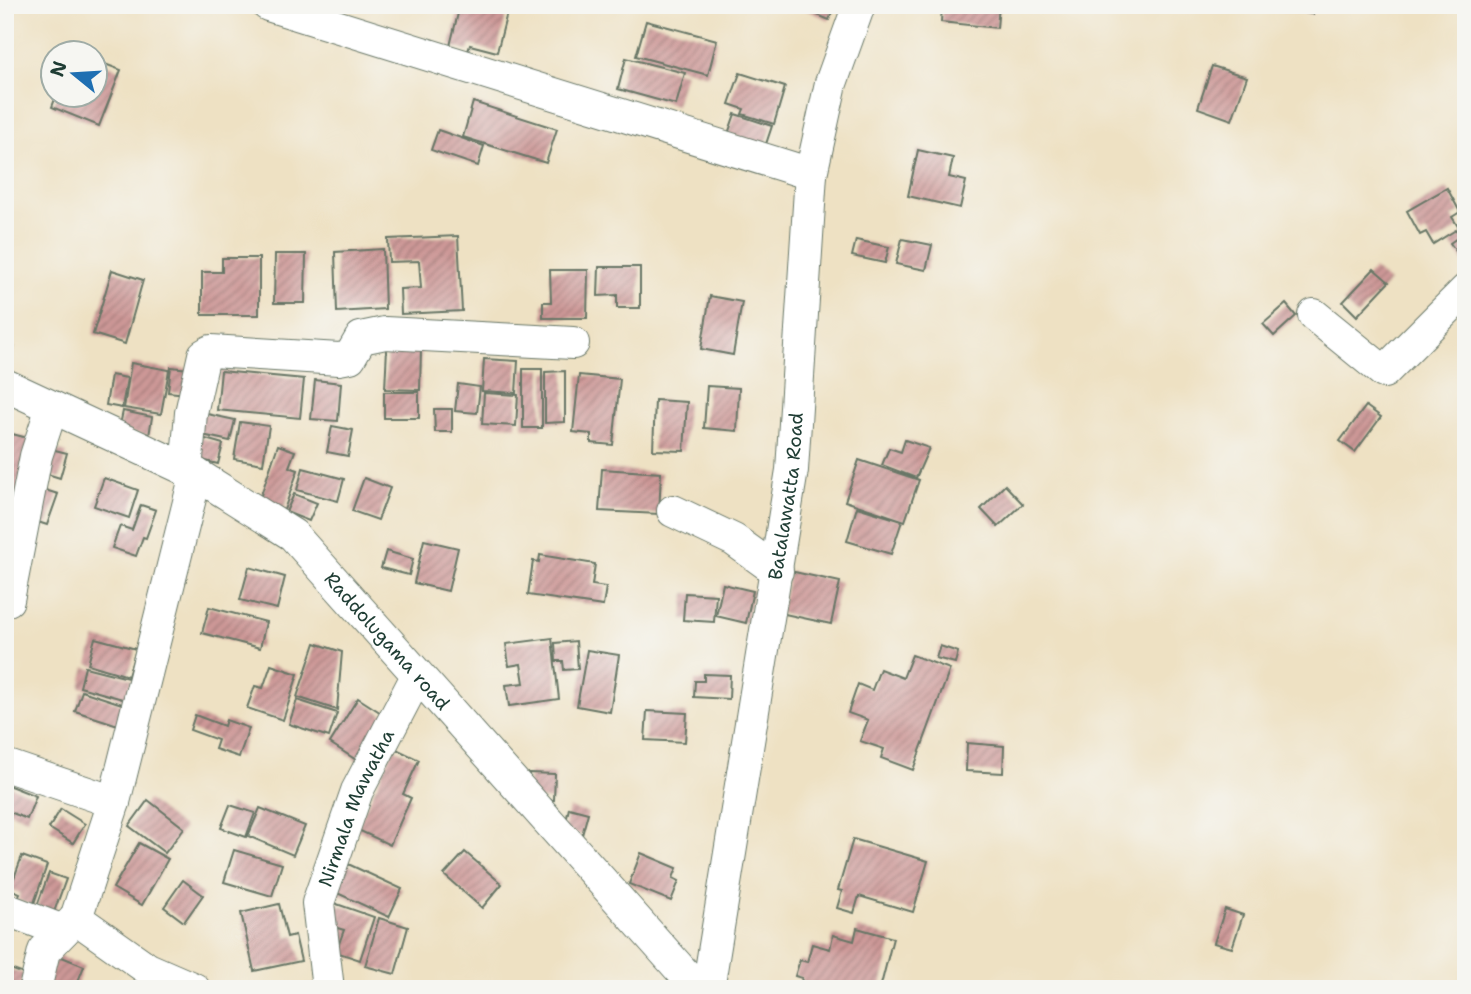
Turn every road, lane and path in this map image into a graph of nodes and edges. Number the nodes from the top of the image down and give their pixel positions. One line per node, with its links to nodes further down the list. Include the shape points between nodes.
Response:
1 (268, 5): 3 (street)
2 (859, 5): 3 (street, Batalawatta Road, via 831,83)
3 (811, 174): 11 (street, Batalawatta Road, via 792,470)
4 (1466, 290): 5 (street, via 1384,372)
5 (1314, 315)
6 (572, 343): 9 (street, via 385,333 361,338 350,358 211,352 204,355 191,413)
7 (5, 385): 8 (street, Raddolugama road)
8 (52, 407): 9 (street, Raddolugama road); 12 (street, via 36,456)
9 (191, 472): 13 (street, Raddolugama road, via 293,536); 15 (street)
10 (673, 511): 11 (street, via 734,540)
11 (777, 571): 22 (street, Batalawatta Road)
12 (8, 600)
13 (417, 676): 20 (street, Nirmala Mawatha, via 357,791 318,903); 21 (street, Raddolugama road)
14 (5, 765): 15 (street)
15 (114, 802): 17 (street)
16 (5, 909): 17 (street)
17 (69, 925): 18 (street, via 44,951); 19 (street)
18 (36, 989)
19 (194, 989)
20 (328, 989)
21 (698, 989)
22 (708, 989)

